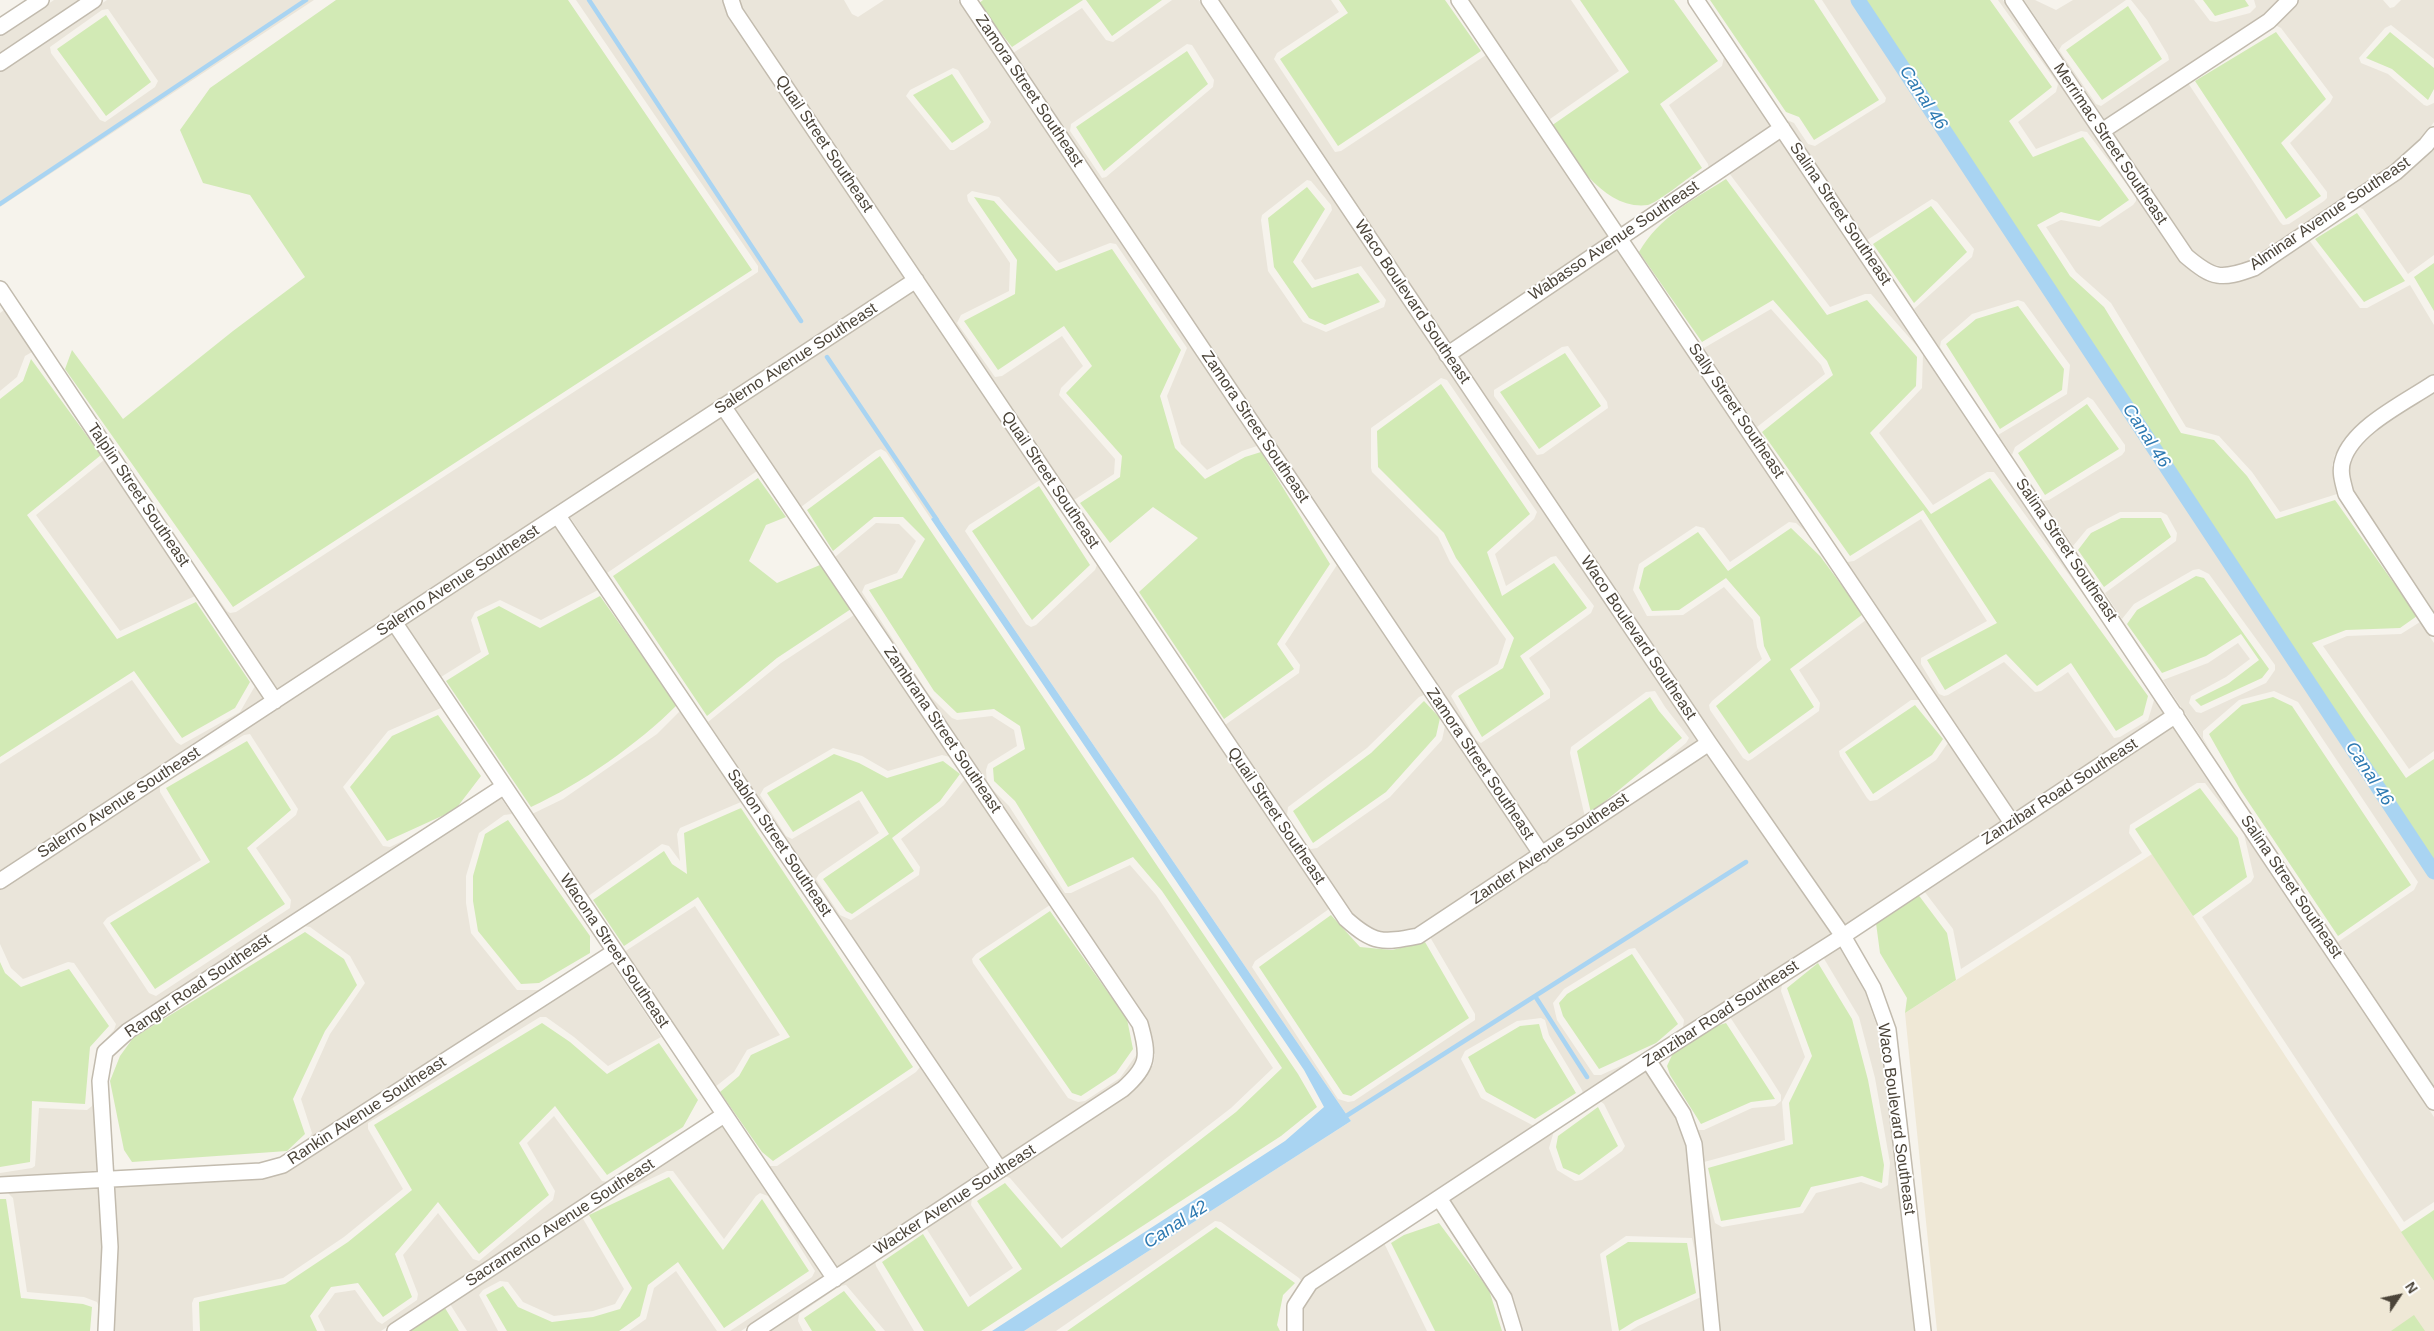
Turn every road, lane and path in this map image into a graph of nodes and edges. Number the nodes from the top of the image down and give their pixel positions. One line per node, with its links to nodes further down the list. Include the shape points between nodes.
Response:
1 (41, 0): 10 (street)
2 (94, 0): 11 (street)
3 (731, 0): 17 (street, Quail Street Southeast, via 734,12)
4 (968, 0): 30 (street, Zamora Street Southeast)
5 (1209, 0): 19 (street, Waco Boulevard Southeast)
6 (1459, 0): 15 (street, Sally Street Southeast)
7 (1696, 0): 12 (street, Salina Street Southeast)
8 (2014, 0): 13 (street, Merrimac Street Southeast)
9 (2290, 0): 13 (street, via 2269,21)
10 (0, 27)
11 (0, 63)
12 (1782, 128): 15 (street, Wabasso Avenue Southeast); 26 (street, Salina Street Southeast)
13 (2102, 131): 16 (street, Merrimac Street Southeast, via 2186,256 2204,271)
14 (2434, 135): 16 (street, Alminar Avenue Southeast, via 2396,172 2254,268 2232,276)
15 (1620, 237): 19 (street, Wabasso Avenue Southeast); 29 (street, Sally Street Southeast)
16 (2217, 275)
17 (916, 280): 21 (street, Salerno Avenue Southeast); 33 (street, Quail Street Southeast, via 1346,919 1364,935)
18 (2, 297): 25 (street, Talplin Street Southeast)
19 (1447, 355): 27 (street, Waco Boulevard Southeast)
20 (2434, 383): 24 (street, via 2362,431 2349,445 2342,461 2341,478 2346,494)
21 (723, 406): 22 (street, Salerno Avenue Southeast); 35 (street, Zambrana Street Southeast, via 1140,1024)
22 (558, 516): 23 (street, Salerno Avenue Southeast); 39 (street, Sablon Street Southeast)
23 (394, 622): 25 (street, Salerno Avenue Southeast); 28 (street, Wacona Street Southeast)
24 (2433, 624)
25 (275, 701): 31 (street, Salerno Avenue Southeast)
26 (2176, 715): 29 (street, Zanzibar Road Southeast); 37 (street, Salina Street Southeast)
27 (1709, 743): 30 (street, Zander Avenue Southeast); 32 (street, Waco Boulevard Southeast)
28 (504, 787): 34 (street, Wacona Street Southeast); 40 (street, Ranger Road Southeast, via 128,1031 105,1052 100,1081)
29 (2012, 823): 32 (street, Zanzibar Road Southeast)
30 (1542, 855): 33 (street, Zander Avenue Southeast, via 1418,936)
31 (0, 881)
32 (1843, 936): 36 (street, Zanzibar Road Southeast); 50 (street, Waco Boulevard Southeast, via 1873,988 1888,1030)
33 (1386, 942)
34 (614, 952): 38 (street, Wacona Street Southeast); 40 (street, Rankin Avenue Southeast, via 283,1165 261,1171)
35 (1145, 1059): 39 (street, Wacker Avenue Southeast, via 1139,1075 1123,1089)
36 (1648, 1060): 42 (street, Zanzibar Road Southeast); 49 (street, via 1683,1114 1694,1144)
37 (2434, 1102)
38 (724, 1115): 43 (street, Wacona Street Southeast); 45 (street, Sacramento Avenue Southeast)
39 (1000, 1170): 43 (street, Wacker Avenue Southeast)
40 (106, 1178): 41 (street, Rankin Avenue Southeast); 44 (street, Ranger Road Southeast, via 110,1247)
41 (0, 1185)
42 (1439, 1198): 47 (street, Zanzibar Road Southeast, via 1310,1283 1295,1306); 48 (street, via 1504,1298)
43 (835, 1279): 46 (street, Wacker Avenue Southeast)
44 (106, 1331)
45 (395, 1331)
46 (755, 1331)
47 (1295, 1331)
48 (1514, 1331)
49 (1712, 1331)
50 (1923, 1331)

